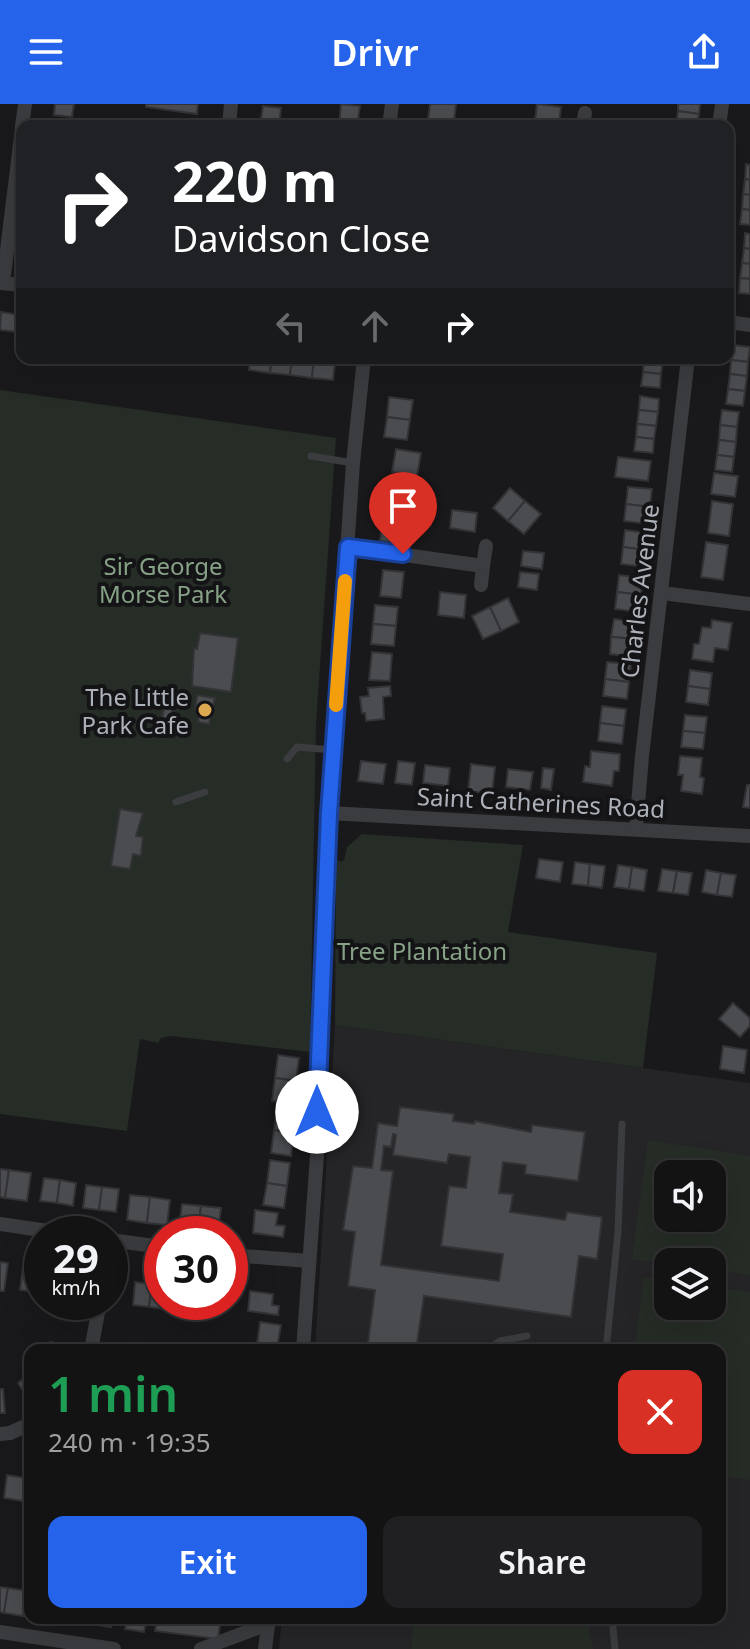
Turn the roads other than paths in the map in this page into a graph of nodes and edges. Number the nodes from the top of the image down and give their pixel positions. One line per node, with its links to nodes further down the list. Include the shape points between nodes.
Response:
1 (16, 172): 2 (street)
2 (1, 283)
3 (363, 364): 6 (street)
4 (687, 364): 11 (street, Charles Avenue)
5 (311, 456): 6 (lane)
6 (353, 463): 8 (street)
7 (486, 546): 9 (street)
8 (348, 547): 9 (street); 13 (street)
9 (483, 566): 10 (street)
10 (481, 585)
11 (662, 593): 12 (street); 18 (street, Charles Avenue)
12 (750, 604)
13 (333, 750): 14 (lane, via 297,747); 17 (street)
14 (287, 759)
15 (205, 792): 16 (lane)
16 (176, 802)
17 (329, 813): 18 (street, Saint Catherines Road); 24 (street)
18 (636, 829): 19 (street, Saint Catherines Road)
19 (750, 836)
20 (622, 1124): 30 (lane)
21 (0, 1224): 22 (street)
22 (24, 1228)
23 (248, 1256): 24 (street)
24 (309, 1261): 28 (street)
25 (97, 1320): 27 (street)
26 (527, 1336): 29 (lane)
27 (92, 1344)
28 (303, 1344)
29 (496, 1344)
30 (607, 1344)
31 (24, 1427): 32 (street)
32 (0, 1434)
33 (262, 1624): 38 (street)
34 (269, 1624): 39 (street)
35 (613, 1624): 40 (lane)
36 (0, 1632): 37 (street)
37 (114, 1649)
38 (201, 1649)
39 (265, 1649)
40 (615, 1649)

